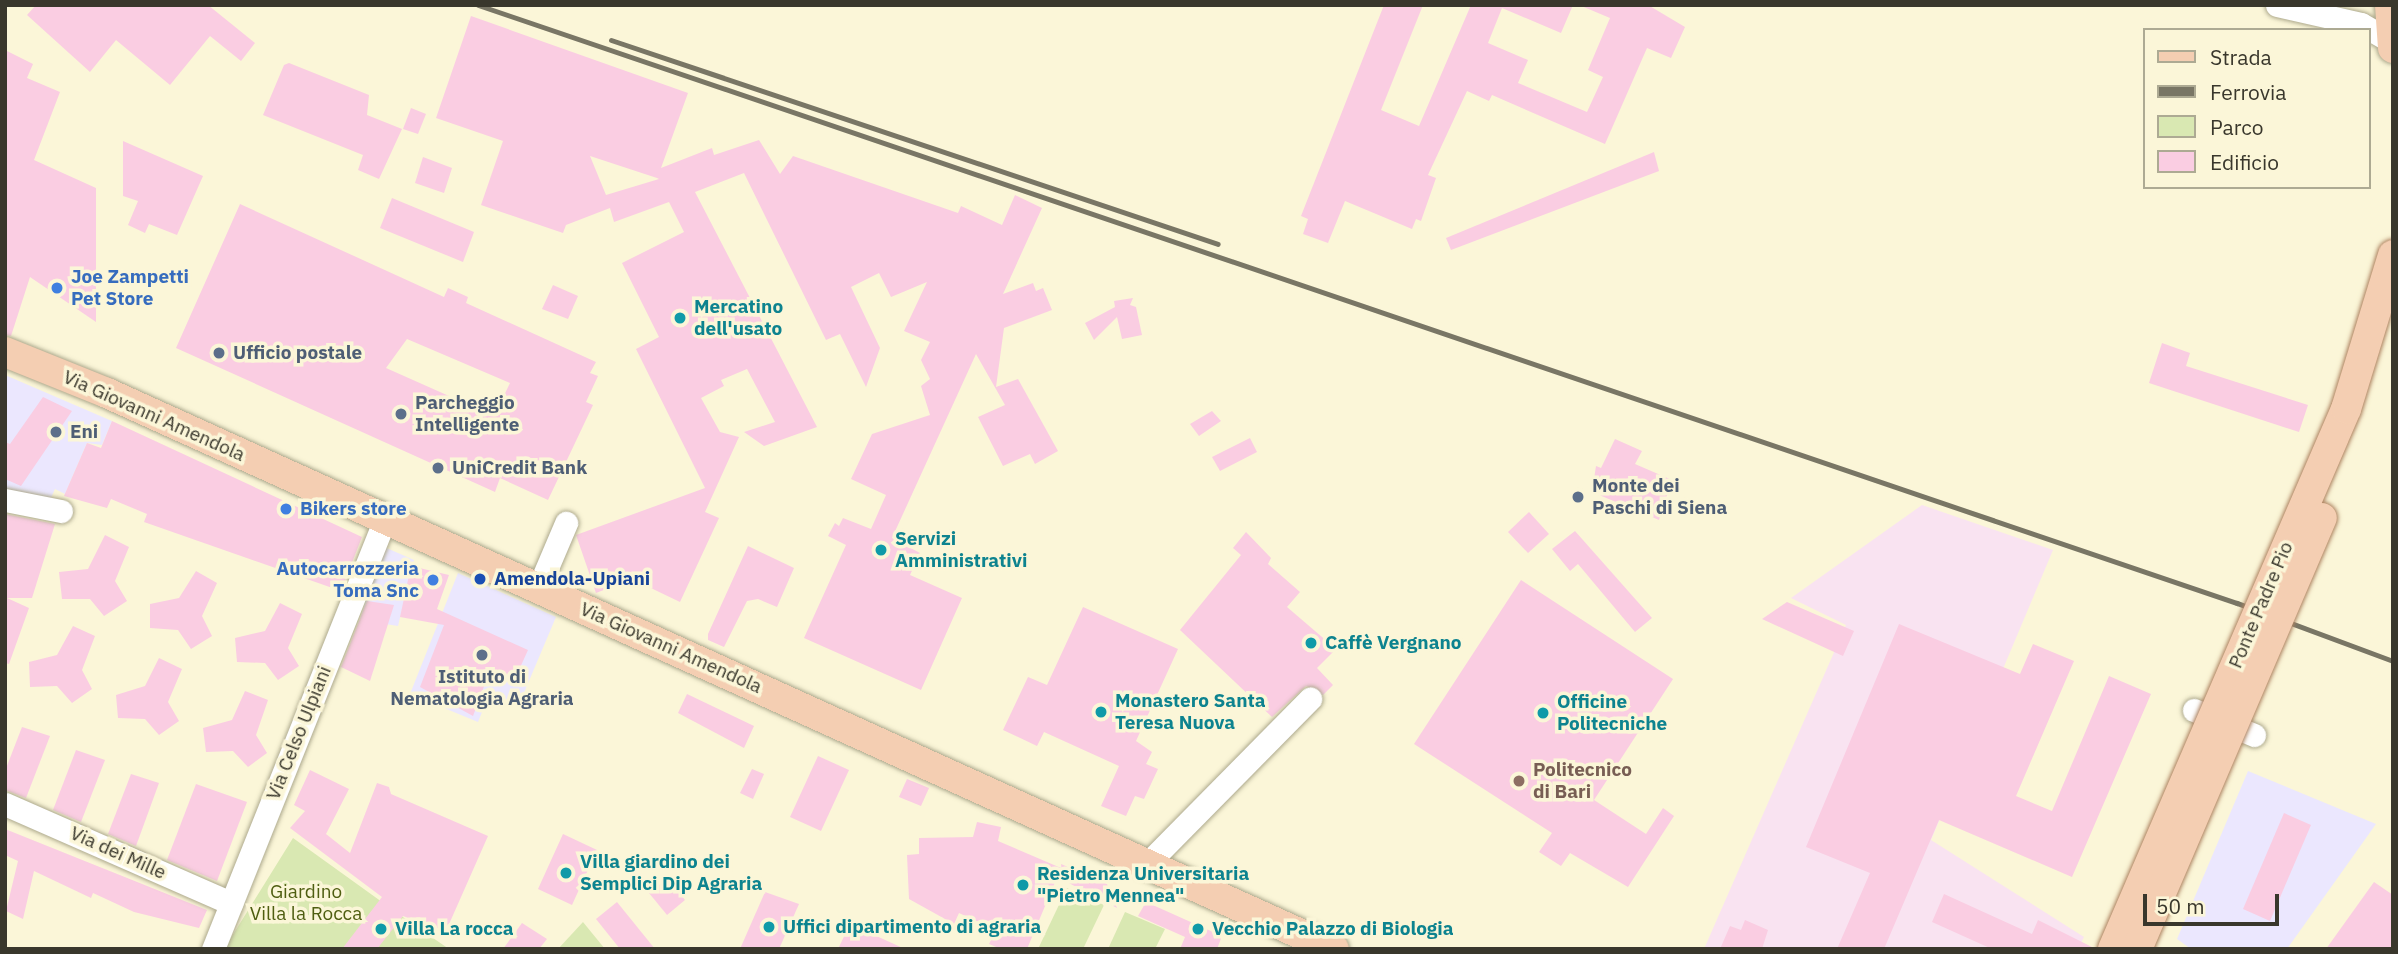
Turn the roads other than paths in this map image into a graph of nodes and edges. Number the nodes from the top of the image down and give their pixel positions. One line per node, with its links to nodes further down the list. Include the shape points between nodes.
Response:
1 (2277, 5): 3 (street)
2 (2390, 5): 5 (main road)
3 (2367, 28)
4 (2370, 30): 5 (street)
5 (2391, 45)
6 (2393, 256): 22 (main road, Ponte Padre Pio, bridge, via 2346,409)
7 (2393, 337): 23 (main road, Ponte Padre Pio, bridge, via 2366,414)
8 (5, 352): 11 (main road, Via Giovanni Amendola)
9 (5, 500): 10 (street)
10 (61, 511)
11 (385, 518): 13 (main road, Via Giovanni Amendola); 19 (street, Via Celso Ulpiani)
12 (565, 526): 13 (street)
13 (538, 589): 18 (main road, Via Giovanni Amendola)
14 (1310, 699): 18 (street)
15 (2194, 710): 16 (street)
16 (2254, 735)
17 (5, 804): 19 (street, Via dei Mille)
18 (1148, 863): 21 (main road, Via Giovanni Amendola)
19 (231, 903): 20 (street, Via Celso Ulpiani)
20 (213, 949)
21 (1334, 949)
22 (2113, 949)
23 (2137, 949)

